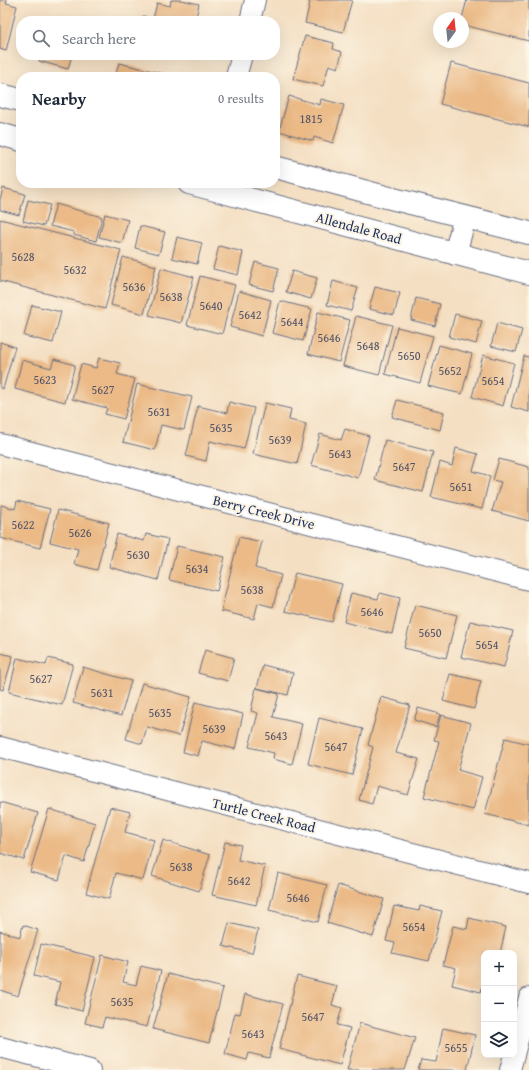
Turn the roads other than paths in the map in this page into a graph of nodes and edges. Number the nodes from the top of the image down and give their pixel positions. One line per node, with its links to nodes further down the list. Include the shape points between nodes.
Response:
1 (255, 0): 2 (street)
2 (251, 16)
3 (241, 60): 4 (street)
4 (237, 72)
5 (0, 95): 6 (main road)
6 (16, 99)
7 (0, 134): 8 (main road)
8 (16, 139)
9 (280, 168): 11 (main road)
10 (213, 188): 13 (main road, Allendale Road)
11 (465, 217): 12 (main road); 13 (main road)
12 (529, 233)
13 (455, 254): 14 (main road, Allendale Road)
14 (529, 273)
15 (0, 444): 16 (street, Berry Creek Drive)
16 (529, 580)
17 (0, 747): 18 (street, Turtle Creek Road)
18 (529, 883)
19 (529, 998): 22 (street)
20 (0, 1048): 21 (street)
21 (90, 1070)
22 (510, 1070)

